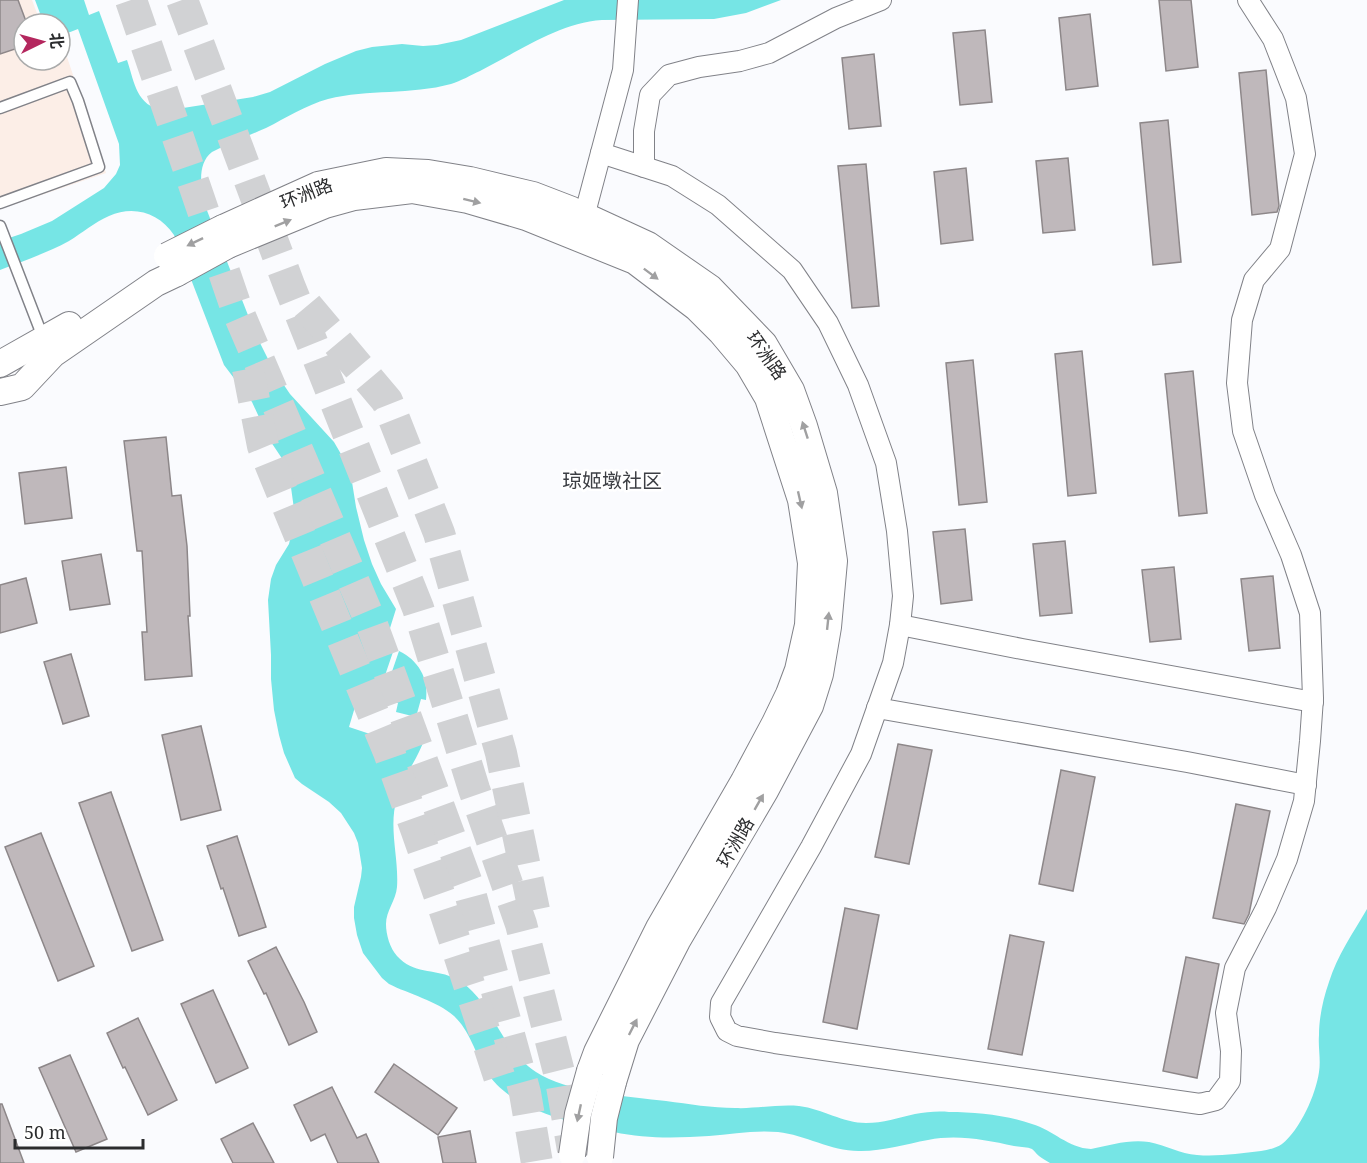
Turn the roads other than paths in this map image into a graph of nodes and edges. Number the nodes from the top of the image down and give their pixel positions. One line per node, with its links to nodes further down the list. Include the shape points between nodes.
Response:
1 (628, 0): 5 (street, via 623,70)
2 (881, 0): 6 (street, via 769,53 669,75 650,95)
3 (1248, 0): 14 (street, via 1273,39 1296,98 1305,154 1280,249 1254,280 1242,320 1237,383 1243,431 1310,613)
4 (0, 108): 7 (lane, via 70,82 99,167)
5 (601, 153): 6 (street); 8 (street)
6 (644, 167): 13 (street, via 672,176 741,224 792,270 828,323 858,385 886,463 903,596)
7 (0, 203)
8 (581, 227): 10 (street, 环洲路, bridge, via 533,195 428,173 386,171 318,185 83,316); 17 (street, 环洲路, one-way to 17, bridge, via 635,261 697,308 747,364 768,398 781,436 801,500 811,563 808,625 789,694 659,928 597,1052 578,1114); 18 (street, 环洲路, one-way to 8, bridge, via 604,1118 626,1040 810,706 828,627 834,561 824,493 804,426 791,390 764,344 710,288 648,245)
9 (1, 229): 10 (lane)
10 (49, 347): 11 (street, 环洲路); 12 (street, 环洲路, via 22,387)
11 (0, 364)
12 (0, 392)
13 (900, 625): 14 (street); 15 (street, via 893,663)
14 (1313, 702): 16 (street)
15 (877, 708): 16 (street); 16 (street, via 861,754 721,1003 720,1017 727,1031 737,1036 1200,1104 1215,1101 1230,1082 1226,1013 1235,968 1287,859)
16 (1306, 785)
17 (572, 1159)
18 (599, 1160)

